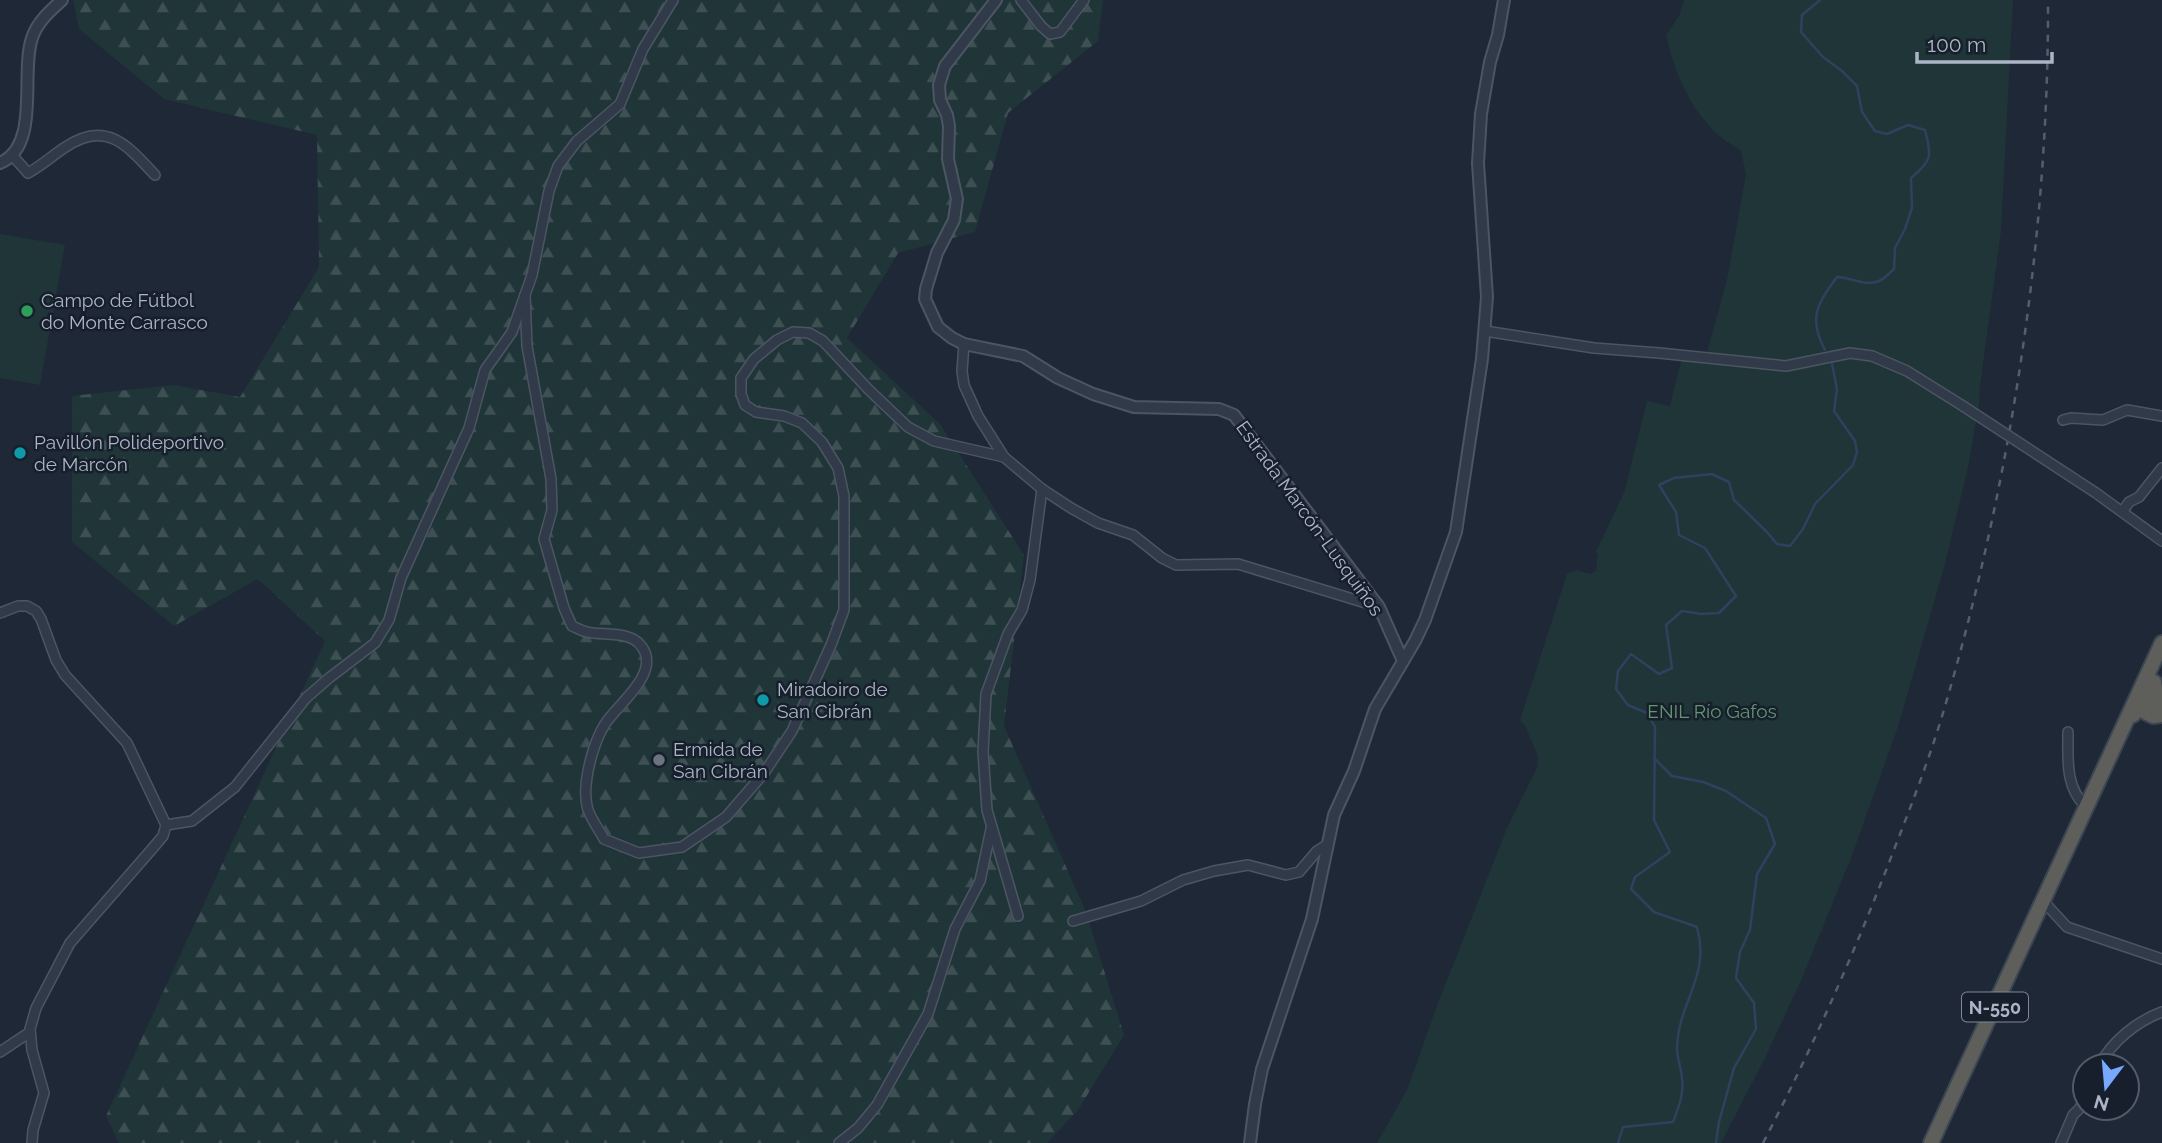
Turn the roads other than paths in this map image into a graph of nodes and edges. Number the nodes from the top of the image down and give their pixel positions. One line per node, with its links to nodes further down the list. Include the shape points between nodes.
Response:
1 (62, 0): 7 (street, via 32,36 24,134)
2 (673, 0): 10 (street, via 643,50 620,104 577,141 558,166)
3 (996, 0): 12 (street, Estrada Marcón-Lusquiños, via 945,66 939,85 949,125 948,159 957,210 930,273 925,299 938,327)
4 (1021, 0): 5 (street, via 1050,34 1060,32)
5 (1084, 0)
6 (1504, 0): 11 (street, via 1481,114 1478,163)
7 (12, 155): 8 (street); 9 (street, via 29,173 79,138 102,135 123,142)
8 (0, 163)
9 (155, 175)
10 (525, 295): 15 (street, via 527,346 551,479 552,510 544,538 564,608 572,626 632,639 643,647 646,661 631,695 606,723 588,769 587,807 604,839 639,853 682,847 726,817 764,773 792,731 844,610 844,496 838,468 822,442 802,423 745,405 741,378 754,359 793,332 809,333 823,341 908,427 934,441); 30 (street, via 512,332 485,370 469,428 401,578 389,620 375,643 306,698 234,787 192,821)
11 (1485, 331): 18 (street, bridge, via 1594,348 1786,366 1850,353 1872,356 1907,371); 24 (street, via 1456,532)
12 (964, 344): 15 (street, via 964,385); 20 (street, Estrada Marcón-Lusquiños, via 1023,356 1058,378 1134,407 1219,409 1234,415)
13 (2162, 416): 14 (street, via 2127,411 2103,420)
14 (2063, 420)
15 (1004, 457): 17 (street)
16 (2162, 468): 18 (street)
17 (1042, 489): 20 (street, via 1098,523 1133,535 1176,565 1238,565); 31 (street, via 1022,611 1008,634 986,694 983,752)
18 (2123, 511): 19 (street)
19 (2162, 541)
20 (1379, 607): 24 (street, Estrada Marcón-Lusquiños)
21 (0, 613): 30 (street, via 18,606 36,611 65,675 127,743)
22 (2162, 643): 28 (highway, N-550)
23 (2162, 656): 26 (highway, via 2143,696)
24 (1404, 661): 32 (street, via 1375,709 1334,815)
25 (2162, 665): 26 (highway, N-550, via 2154,682)
26 (2156, 710): 28 (highway, via 2138,705); 33 (highway, N-550, via 2134,726)
27 (2068, 732): 29 (street, via 2067,767 2077,798)
28 (2101, 773): 29 (highway, N-550)
29 (2085, 806): 33 (highway, N-550)
30 (166, 825): 39 (street, via 163,836 70,943 36,1008)
31 (992, 826): 35 (street); 44 (street, via 980,881 955,929 928,1014 870,1115)
32 (1328, 844): 36 (street, via 1299,872 1286,875 1248,865 1214,871 1182,880 1141,901); 45 (street, via 1312,919 1262,1069)
33 (2058, 872): 34 (highway, N-550)
34 (2044, 902): 37 (street, via 2067,927); 46 (highway, N-550)
35 (1018, 916)
36 (1073, 921)
37 (2162, 959)
38 (2162, 1012): 41 (street, via 2145,1018)
39 (30, 1032): 40 (street); 43 (street, via 44,1093)
40 (0, 1052)
41 (2106, 1052)
42 (2071, 1120): 47 (street)
43 (32, 1143)
44 (839, 1143)
45 (1250, 1143)
46 (1931, 1143)
47 (2061, 1143)

